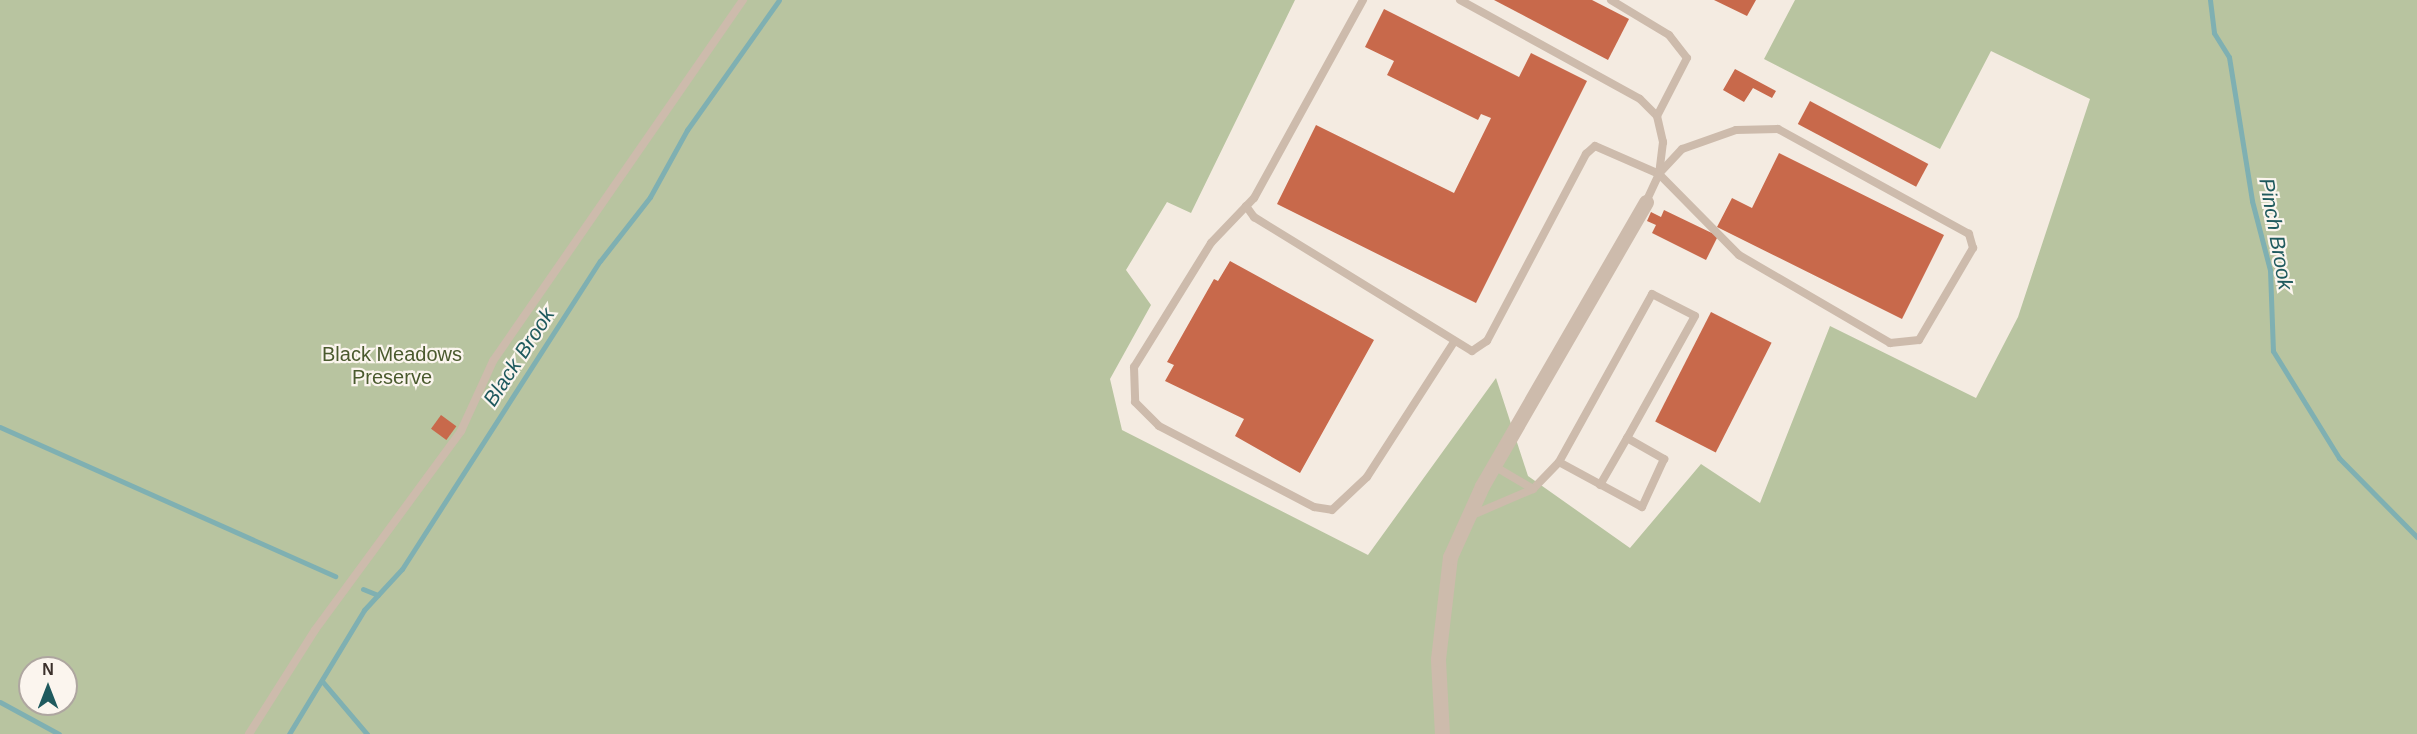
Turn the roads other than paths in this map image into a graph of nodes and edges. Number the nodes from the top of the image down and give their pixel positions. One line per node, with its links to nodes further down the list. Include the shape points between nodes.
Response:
1 (743, 0): 16 (lane, via 493,361 461,431 315,630)
2 (1363, 0): 8 (lane)
3 (1460, 0): 5 (lane, via 1640,99)
4 (1611, 0): 5 (lane, via 1669,35 1687,58)
5 (1657, 116): 6 (lane, via 1663,142)
6 (1659, 174): 6 (lane, via 1672,156 1696,142 1736,130 1778,129 1969,234 1970,260 1919,340 1890,343 1739,255); 7 (lane); 9 (lane, via 1600,146 1586,154 1487,341 1472,351)
7 (1646, 202): 12 (street)
8 (1246, 206): 9 (lane, via 1254,217); 9 (lane, via 1211,243 1134,367 1135,402 1159,426 1314,507 1332,510 1367,477)
9 (1454, 342)
10 (1627, 438): 11 (lane, via 1695,316 1652,294); 13 (lane); 13 (lane, via 1664,459 1642,507)
11 (1559, 462): 13 (lane); 14 (lane)
12 (1494, 466): 14 (lane); 15 (street)
13 (1600, 485)
14 (1533, 489): 15 (lane)
15 (1467, 517): 17 (street, via 1444,585 1438,659)
16 (249, 734)
17 (1442, 734)

